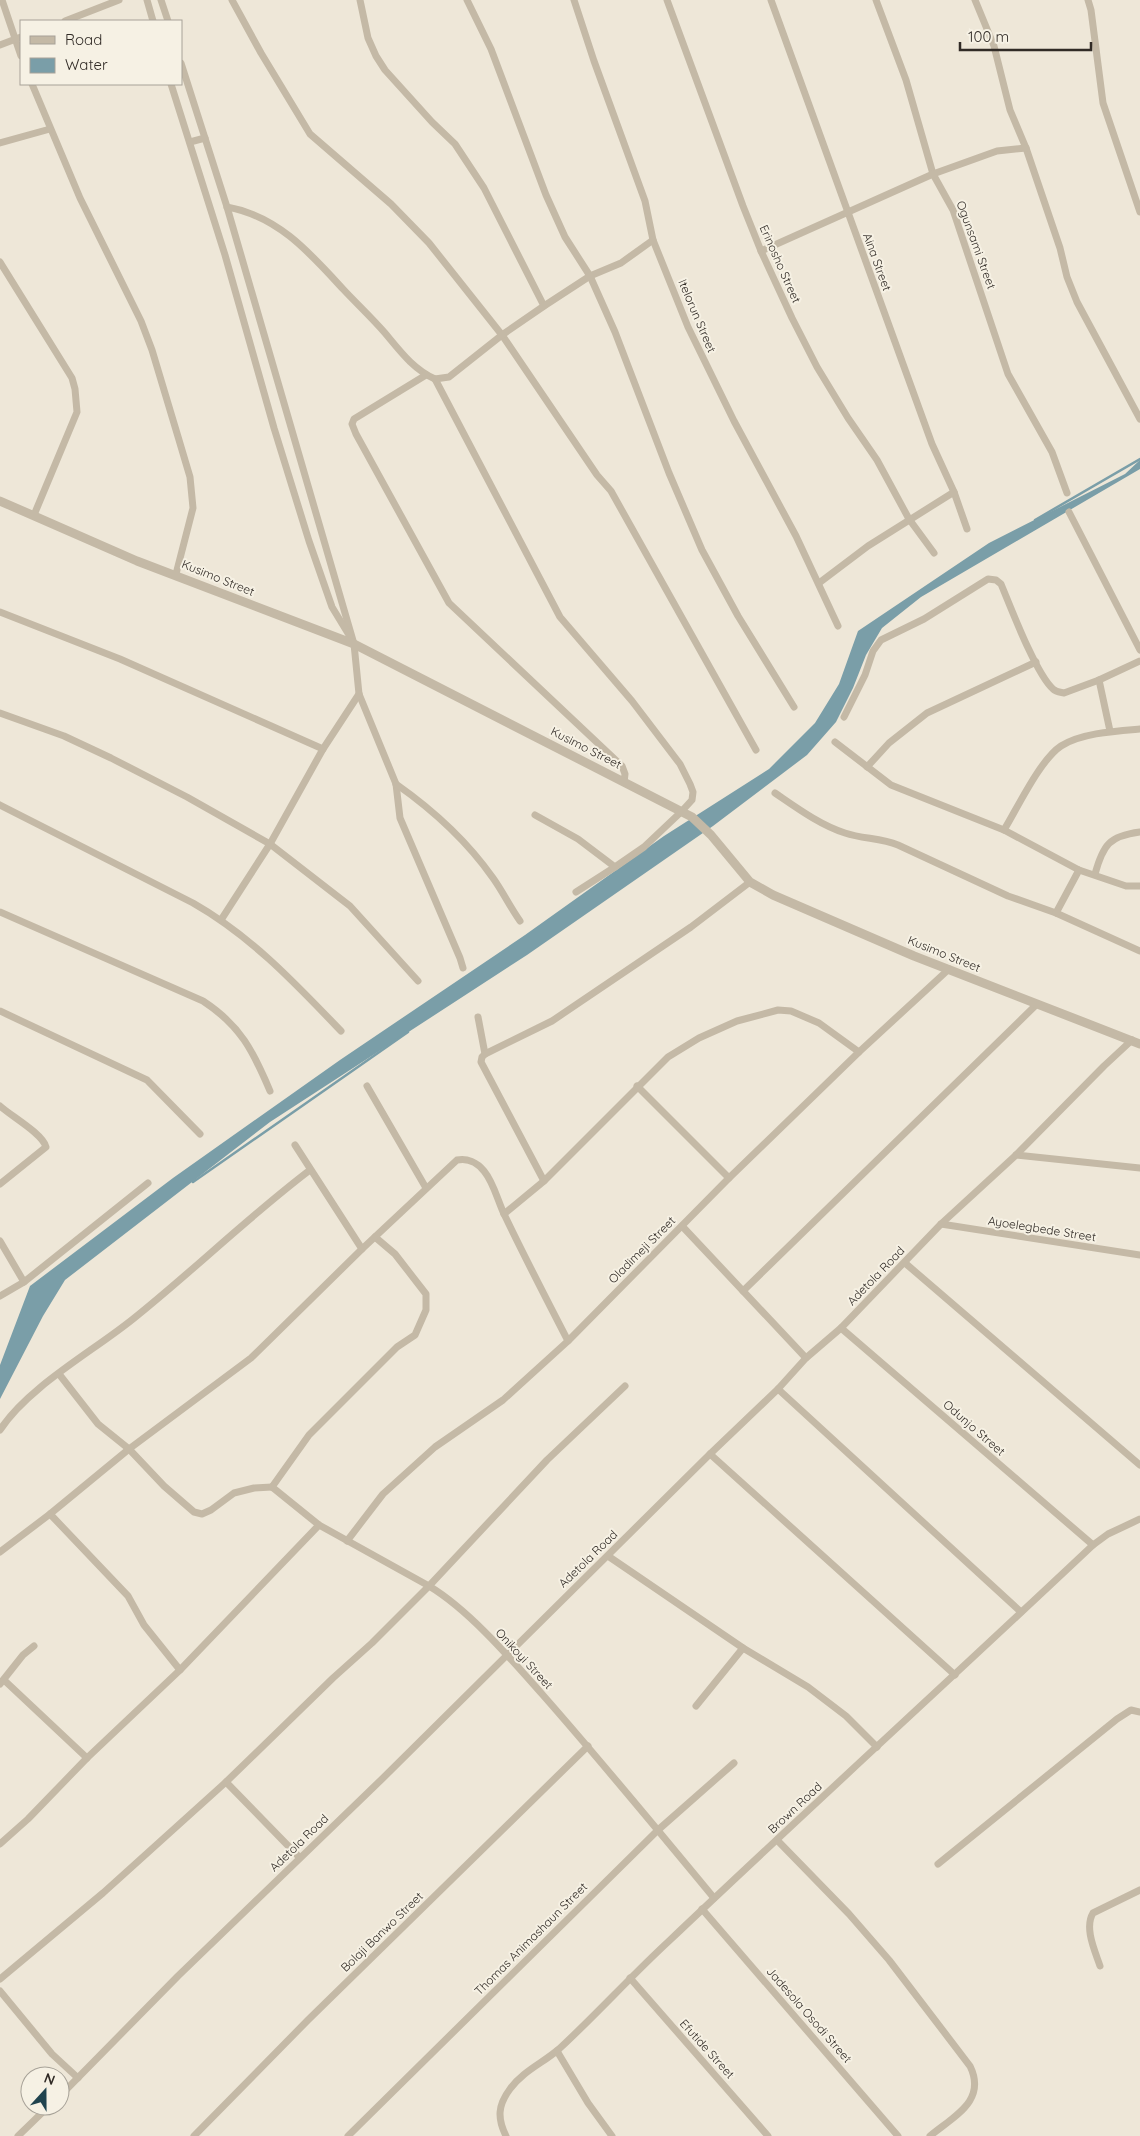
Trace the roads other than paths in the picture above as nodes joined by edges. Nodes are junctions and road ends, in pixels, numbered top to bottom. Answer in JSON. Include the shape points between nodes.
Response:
{"nodes":[{"id":1,"x":2,"y":0,"type":"edge"},
{"id":2,"x":119,"y":0,"type":"edge"},
{"id":3,"x":147,"y":0,"type":"edge"},
{"id":4,"x":161,"y":0,"type":"edge"},
{"id":5,"x":232,"y":0,"type":"edge"},
{"id":6,"x":360,"y":0,"type":"edge"},
{"id":7,"x":467,"y":0,"type":"edge"},
{"id":8,"x":574,"y":0,"type":"edge"},
{"id":9,"x":667,"y":0,"type":"edge"},
{"id":10,"x":771,"y":0,"type":"edge"},
{"id":11,"x":876,"y":0,"type":"edge"},
{"id":12,"x":976,"y":0,"type":"edge"},
{"id":13,"x":1088,"y":0,"type":"edge"},
{"id":14,"x":68,"y":20,"type":"edge"},
{"id":15,"x":153,"y":20,"type":"edge"},
{"id":16,"x":168,"y":20,"type":"edge"},
{"id":17,"x":18,"y":39,"type":"edge"},
{"id":18,"x":0,"y":45,"type":"edge"},
{"id":19,"x":182,"y":66,"type":"edge"},
{"id":20,"x":32,"y":85,"type":"edge"},
{"id":21,"x":171,"y":85,"type":"edge"},
{"id":22,"x":50,"y":129,"type":"junction"},
{"id":23,"x":205,"y":138,"type":"junction"},
{"id":24,"x":190,"y":142,"type":"junction"},
{"id":25,"x":0,"y":143,"type":"edge"},
{"id":26,"x":1026,"y":148,"type":"junction"},
{"id":27,"x":933,"y":174,"type":"junction"},
{"id":28,"x":227,"y":207,"type":"junction"},
{"id":29,"x":847,"y":212,"type":"junction"},
{"id":30,"x":1140,"y":212,"type":"edge"},
{"id":31,"x":653,"y":240,"type":"junction"},
{"id":32,"x":761,"y":251,"type":"junction"},
{"id":33,"x":0,"y":262,"type":"edge"},
{"id":34,"x":590,"y":276,"type":"junction"},
{"id":35,"x":544,"y":306,"type":"junction"},
{"id":36,"x":502,"y":335,"type":"junction"},
{"id":37,"x":426,"y":375,"type":"junction"},
{"id":38,"x":435,"y":379,"type":"junction"},
{"id":39,"x":1140,"y":419,"type":"edge"},
{"id":40,"x":954,"y":492,"type":"junction"},
{"id":41,"x":1067,"y":493,"type":"dead end"},
{"id":42,"x":0,"y":501,"type":"edge"},
{"id":43,"x":1069,"y":512,"type":"dead end"},
{"id":44,"x":34,"y":515,"type":"junction"},
{"id":45,"x":909,"y":519,"type":"junction"},
{"id":46,"x":967,"y":530,"type":"dead end"},
{"id":47,"x":934,"y":553,"type":"dead end"},
{"id":48,"x":176,"y":574,"type":"junction"},
{"id":49,"x":819,"y":584,"type":"junction"},
{"id":50,"x":0,"y":612,"type":"edge"},
{"id":51,"x":838,"y":626,"type":"dead end"},
{"id":52,"x":354,"y":644,"type":"junction"},
{"id":53,"x":1140,"y":650,"type":"edge"},
{"id":54,"x":1140,"y":661,"type":"edge"},
{"id":55,"x":1036,"y":662,"type":"junction"},
{"id":56,"x":1098,"y":680,"type":"junction"},
{"id":57,"x":359,"y":694,"type":"junction"},
{"id":58,"x":794,"y":707,"type":"dead end"},
{"id":59,"x":0,"y":713,"type":"edge"},
{"id":60,"x":844,"y":717,"type":"dead end"},
{"id":61,"x":1140,"y":728,"type":"edge"},
{"id":62,"x":1110,"y":731,"type":"junction"},
{"id":63,"x":835,"y":742,"type":"dead end"},
{"id":64,"x":322,"y":749,"type":"junction"},
{"id":65,"x":756,"y":750,"type":"dead end"},
{"id":66,"x":867,"y":767,"type":"junction"},
{"id":67,"x":624,"y":782,"type":"junction"},
{"id":68,"x":396,"y":784,"type":"junction"},
{"id":69,"x":775,"y":792,"type":"dead end"},
{"id":70,"x":0,"y":805,"type":"edge"},
{"id":71,"x":681,"y":812,"type":"junction"},
{"id":72,"x":535,"y":815,"type":"dead end"},
{"id":73,"x":1004,"y":830,"type":"junction"},
{"id":74,"x":1140,"y":832,"type":"edge"},
{"id":75,"x":270,"y":844,"type":"junction"},
{"id":76,"x":615,"y":867,"type":"junction"},
{"id":77,"x":1079,"y":870,"type":"junction"},
{"id":78,"x":1095,"y":874,"type":"junction"},
{"id":79,"x":750,"y":882,"type":"junction"},
{"id":80,"x":1140,"y":886,"type":"edge"},
{"id":81,"x":576,"y":892,"type":"dead end"},
{"id":82,"x":0,"y":912,"type":"edge"},
{"id":83,"x":1056,"y":913,"type":"junction"},
{"id":84,"x":221,"y":920,"type":"junction"},
{"id":85,"x":520,"y":920,"type":"dead end"},
{"id":86,"x":1140,"y":951,"type":"edge"},
{"id":87,"x":463,"y":968,"type":"dead end"},
{"id":88,"x":949,"y":969,"type":"junction"},
{"id":89,"x":418,"y":981,"type":"dead end"},
{"id":90,"x":1036,"y":1004,"type":"junction"},
{"id":91,"x":0,"y":1011,"type":"edge"},
{"id":92,"x":478,"y":1017,"type":"dead end"},
{"id":93,"x":341,"y":1031,"type":"dead end"},
{"id":94,"x":1136,"y":1042,"type":"edge"},
{"id":95,"x":859,"y":1052,"type":"junction"},
{"id":96,"x":485,"y":1054,"type":"junction"},
{"id":97,"x":367,"y":1086,"type":"dead end"},
{"id":98,"x":637,"y":1086,"type":"junction"},
{"id":99,"x":270,"y":1092,"type":"dead end"},
{"id":100,"x":0,"y":1106,"type":"edge"},
{"id":101,"x":200,"y":1134,"type":"dead end"},
{"id":102,"x":295,"y":1145,"type":"dead end"},
{"id":103,"x":1016,"y":1155,"type":"junction"},
{"id":104,"x":1140,"y":1168,"type":"edge"},
{"id":105,"x":310,"y":1170,"type":"junction"},
{"id":106,"x":729,"y":1178,"type":"junction"},
{"id":107,"x":544,"y":1181,"type":"junction"},
{"id":108,"x":0,"y":1184,"type":"edge"},
{"id":109,"x":148,"y":1184,"type":"dead end"},
{"id":110,"x":426,"y":1188,"type":"junction"},
{"id":111,"x":504,"y":1214,"type":"junction"},
{"id":112,"x":941,"y":1224,"type":"junction"},
{"id":113,"x":682,"y":1226,"type":"junction"},
{"id":114,"x":375,"y":1237,"type":"junction"},
{"id":115,"x":0,"y":1241,"type":"edge"},
{"id":116,"x":362,"y":1249,"type":"junction"},
{"id":117,"x":1140,"y":1255,"type":"edge"},
{"id":118,"x":905,"y":1263,"type":"junction"},
{"id":119,"x":24,"y":1282,"type":"junction"},
{"id":120,"x":743,"y":1292,"type":"junction"},
{"id":121,"x":0,"y":1296,"type":"edge"},
{"id":122,"x":841,"y":1328,"type":"junction"},
{"id":123,"x":568,"y":1341,"type":"junction"},
{"id":124,"x":806,"y":1358,"type":"junction"},
{"id":125,"x":59,"y":1374,"type":"junction"},
{"id":126,"x":626,"y":1386,"type":"dead end"},
{"id":127,"x":778,"y":1389,"type":"junction"},
{"id":128,"x":0,"y":1430,"type":"edge"},
{"id":129,"x":129,"y":1449,"type":"junction"},
{"id":130,"x":710,"y":1454,"type":"junction"},
{"id":131,"x":1140,"y":1465,"type":"edge"},
{"id":132,"x":272,"y":1487,"type":"junction"},
{"id":133,"x":50,"y":1514,"type":"junction"},
{"id":134,"x":1140,"y":1518,"type":"edge"},
{"id":135,"x":319,"y":1524,"type":"junction"},
{"id":136,"x":347,"y":1541,"type":"junction"},
{"id":137,"x":1092,"y":1545,"type":"junction"},
{"id":138,"x":0,"y":1552,"type":"edge"},
{"id":139,"x":608,"y":1556,"type":"junction"},
{"id":140,"x":430,"y":1586,"type":"junction"},
{"id":141,"x":1021,"y":1612,"type":"junction"},
{"id":142,"x":34,"y":1646,"type":"dead end"},
{"id":143,"x":743,"y":1648,"type":"junction"},
{"id":144,"x":506,"y":1654,"type":"junction"},
{"id":145,"x":180,"y":1670,"type":"junction"},
{"id":146,"x":955,"y":1675,"type":"junction"},
{"id":147,"x":2,"y":1682,"type":"edge"},
{"id":148,"x":696,"y":1706,"type":"dead end"},
{"id":149,"x":1140,"y":1712,"type":"edge"},
{"id":150,"x":588,"y":1746,"type":"junction"},
{"id":151,"x":877,"y":1747,"type":"junction"},
{"id":152,"x":87,"y":1758,"type":"junction"},
{"id":153,"x":734,"y":1764,"type":"dead end"},
{"id":154,"x":226,"y":1782,"type":"junction"},
{"id":155,"x":658,"y":1830,"type":"junction"},
{"id":156,"x":777,"y":1840,"type":"junction"},
{"id":157,"x":0,"y":1844,"type":"edge"},
{"id":158,"x":299,"y":1857,"type":"junction"},
{"id":159,"x":938,"y":1864,"type":"dead end"},
{"id":160,"x":1140,"y":1890,"type":"edge"},
{"id":161,"x":714,"y":1898,"type":"junction"},
{"id":162,"x":702,"y":1909,"type":"junction"},
{"id":163,"x":1100,"y":1966,"type":"dead end"},
{"id":164,"x":630,"y":1978,"type":"junction"},
{"id":165,"x":0,"y":1979,"type":"edge"},
{"id":166,"x":2,"y":1996,"type":"edge"},
{"id":167,"x":557,"y":2051,"type":"junction"},
{"id":168,"x":78,"y":2078,"type":"junction"},
{"id":169,"x":70,"y":2086,"type":"edge"},
{"id":170,"x":39,"y":2116,"type":"edge"},
{"id":171,"x":507,"y":2135,"type":"edge"},
{"id":172,"x":18,"y":2136,"type":"edge"},
{"id":173,"x":194,"y":2136,"type":"edge"},
{"id":174,"x":348,"y":2136,"type":"edge"},
{"id":175,"x":612,"y":2136,"type":"edge"},
{"id":176,"x":768,"y":2136,"type":"edge"},
{"id":177,"x":898,"y":2136,"type":"edge"},
{"id":178,"x":930,"y":2136,"type":"edge"}],
"edges":[{"from":1,"to":17,"type":"street"},
{"from":2,"to":14,"type":"street"},
{"from":3,"to":15,"type":"street"},
{"from":4,"to":16,"type":"street"},
{"from":5,"to":36,"type":"street","via":[[310,134],[429,242]]},
{"from":6,"to":35,"type":"street","via":[[368,38],[376,56],[385,70],[455,144],[484,188]]},
{"from":7,"to":34,"type":"street","via":[[491,49],[546,195],[565,237]]},
{"from":8,"to":31,"type":"street","name":"Itelorun Street","via":[[645,201]]},
{"from":9,"to":32,"type":"street","name":"Erinosho Street"},
{"from":10,"to":29,"type":"street","name":"Aina Street"},
{"from":11,"to":27,"type":"street","name":"Ogunsami Street","via":[[906,80]]},
{"from":12,"to":26,"type":"street","via":[[994,46],[1010,110]]},
{"from":13,"to":30,"type":"street","via":[[1103,103]]},
{"from":17,"to":18,"type":"street"},
{"from":19,"to":23,"type":"street"},
{"from":20,"to":22,"type":"street"},
{"from":21,"to":24,"type":"street"},
{"from":22,"to":25,"type":"street"},
{"from":22,"to":48,"type":"street","via":[[141,321],[190,477],[194,508]]},
{"from":23,"to":24,"type":"street"},
{"from":23,"to":28,"type":"street"},
{"from":24,"to":52,"type":"street","via":[[309,541],[332,607]]},
{"from":26,"to":27,"type":"street","via":[[996,151]]},
{"from":26,"to":39,"type":"street","via":[[1076,302]]},
{"from":27,"to":29,"type":"street"},
{"from":27,"to":41,"type":"street","name":"Ogunsami Street","via":[[953,210],[1008,374],[1052,452]]},
{"from":28,"to":37,"type":"street","via":[[247,210],[262,217],[302,246],[404,356]]},
{"from":28,"to":52,"type":"street"},
{"from":29,"to":32,"type":"street"},
{"from":29,"to":40,"type":"street","name":"Aina Street","via":[[932,444]]},
{"from":31,"to":34,"type":"street","via":[[620,263]]},
{"from":31,"to":49,"type":"street","name":"Itelorun Street","via":[[709,373]]},
{"from":32,"to":45,"type":"street","name":"Erinosho Street","via":[[817,367],[877,460]]},
{"from":33,"to":44,"type":"street","via":[[72,378],[75,389],[77,412]]},
{"from":34,"to":35,"type":"street"},
{"from":34,"to":58,"type":"street","via":[[702,550]]},
{"from":35,"to":36,"type":"street"},
{"from":36,"to":38,"type":"street","via":[[448,377]]},
{"from":36,"to":65,"type":"street","via":[[610,491]]},
{"from":37,"to":38,"type":"street"},
{"from":37,"to":67,"type":"street","via":[[354,419],[352,424],[356,434],[449,603],[622,766]]},
{"from":38,"to":71,"type":"street","via":[[560,617],[632,701],[680,764],[693,792],[692,800]]},
{"from":40,"to":45,"type":"street"},
{"from":40,"to":46,"type":"street","name":"Aina Street"},
{"from":42,"to":44,"type":"street","name":"Kusimo Street"},
{"from":43,"to":53,"type":"street"},
{"from":44,"to":48,"type":"street","name":"Kusimo Street","via":[[137,561]]},
{"from":45,"to":47,"type":"street","name":"Erinosho Street"},
{"from":45,"to":49,"type":"street"},
{"from":48,"to":52,"type":"street","name":"Kusimo Street"},
{"from":49,"to":51,"type":"street","name":"Itelorun Street"},
{"from":50,"to":64,"type":"street","via":[[120,659]]},
{"from":52,"to":57,"type":"street"},
{"from":52,"to":67,"type":"street","name":"Kusimo Street"},
{"from":54,"to":56,"type":"street"},
{"from":55,"to":56,"type":"street","via":[[1051,688],[1058,692],[1064,693]]},
{"from":55,"to":60,"type":"street","via":[[1001,584],[988,579],[924,619],[881,640]]},
{"from":55,"to":66,"type":"street","via":[[927,714],[889,743]]},
{"from":56,"to":62,"type":"street"},
{"from":57,"to":64,"type":"street"},
{"from":57,"to":68,"type":"street"},
{"from":59,"to":75,"type":"street","via":[[64,736],[111,758]]},
{"from":61,"to":62,"type":"street"},
{"from":62,"to":73,"type":"street","via":[[1070,742],[1048,758]]},
{"from":63,"to":66,"type":"street"},
{"from":64,"to":75,"type":"street"},
{"from":66,"to":73,"type":"street","via":[[891,785]]},
{"from":67,"to":71,"type":"street","name":"Kusimo Street"},
{"from":68,"to":85,"type":"street","via":[[427,806],[467,846],[494,878]]},
{"from":68,"to":87,"type":"street","via":[[400,818]]},
{"from":69,"to":83,"type":"street","via":[[830,827],[898,844],[1008,896]]},
{"from":70,"to":84,"type":"street"},
{"from":71,"to":76,"type":"street","via":[[644,847]]},
{"from":71,"to":79,"type":"street","name":"Kusimo Street","via":[[692,817],[709,833]]},
{"from":72,"to":76,"type":"street","via":[[578,838]]},
{"from":73,"to":77,"type":"street"},
{"from":74,"to":78,"type":"street","via":[[1115,838],[1106,844]]},
{"from":75,"to":84,"type":"street"},
{"from":75,"to":89,"type":"street","via":[[350,906]]},
{"from":76,"to":81,"type":"street"},
{"from":77,"to":78,"type":"street"},
{"from":77,"to":83,"type":"street"},
{"from":78,"to":80,"type":"street","via":[[1126,886]]},
{"from":79,"to":88,"type":"street","name":"Kusimo Street","via":[[801,908]]},
{"from":79,"to":96,"type":"street","via":[[691,927],[552,1020]]},
{"from":82,"to":99,"type":"street","via":[[203,1001],[218,1011],[243,1036]]},
{"from":83,"to":86,"type":"street"},
{"from":84,"to":93,"type":"street","via":[[285,972]]},
{"from":88,"to":90,"type":"street","name":"Kusimo Street"},
{"from":88,"to":95,"type":"street","name":"Oladimeji Street"},
{"from":90,"to":94,"type":"street","name":"Kusimo Street"},
{"from":90,"to":120,"type":"street"},
{"from":91,"to":101,"type":"street","via":[[147,1080]]},
{"from":92,"to":96,"type":"street"},
{"from":94,"to":103,"type":"street","name":"Adetola Road","via":[[1104,1066]]},
{"from":95,"to":98,"type":"street","via":[[812,1019],[778,1010],[737,1021],[699,1038],[668,1057]]},
{"from":95,"to":106,"type":"street","name":"Oladimeji Street"},
{"from":96,"to":107,"type":"street","via":[[481,1062]]},
{"from":97,"to":110,"type":"street"},
{"from":98,"to":106,"type":"street"},
{"from":98,"to":107,"type":"street"},
{"from":100,"to":108,"type":"street","via":[[46,1144]]},
{"from":102,"to":105,"type":"street"},
{"from":103,"to":104,"type":"street"},
{"from":103,"to":112,"type":"street","name":"Adetola Road"},
{"from":105,"to":116,"type":"street"},
{"from":105,"to":125,"type":"street","via":[[154,1302]]},
{"from":106,"to":113,"type":"street","name":"Oladimeji Street"},
{"from":107,"to":111,"type":"street"},
{"from":109,"to":119,"type":"street"},
{"from":110,"to":111,"type":"street","via":[[457,1160],[464,1159],[485,1173]]},
{"from":110,"to":114,"type":"street"},
{"from":111,"to":123,"type":"street"},
{"from":112,"to":117,"type":"street","name":"Ayoelegbede Street"},
{"from":112,"to":118,"type":"street","name":"Adetola Road"},
{"from":113,"to":120,"type":"street"},
{"from":113,"to":123,"type":"street","name":"Oladimeji Street"},
{"from":114,"to":116,"type":"street"},
{"from":114,"to":132,"type":"street","via":[[395,1254],[426,1294],[426,1310],[415,1335],[397,1347],[309,1435]]},
{"from":115,"to":119,"type":"street"},
{"from":116,"to":129,"type":"street","via":[[251,1358]]},
{"from":118,"to":122,"type":"street","name":"Adetola Road"},
{"from":118,"to":131,"type":"street"},
{"from":119,"to":121,"type":"street"},
{"from":120,"to":124,"type":"street"},
{"from":122,"to":124,"type":"street","name":"Adetola Road"},
{"from":122,"to":137,"type":"street","name":"Odunjo Street"},
{"from":123,"to":136,"type":"street","name":"Oladimeji Street","via":[[503,1400],[435,1447],[383,1494]]},
{"from":124,"to":127,"type":"street","name":"Adetola Road"},
{"from":125,"to":128,"type":"street","via":[[30,1396]]},
{"from":125,"to":129,"type":"street","via":[[98,1424]]},
{"from":126,"to":140,"type":"street","via":[[547,1460]]},
{"from":127,"to":130,"type":"street","name":"Adetola Road"},
{"from":127,"to":141,"type":"street"},
{"from":129,"to":132,"type":"street","via":[[194,1512],[202,1514],[211,1510],[234,1493]]},
{"from":129,"to":133,"type":"street"},
{"from":130,"to":139,"type":"street","name":"Adetola Road"},
{"from":130,"to":146,"type":"street"},
{"from":132,"to":135,"type":"street","name":"Onikoyi Street"},
{"from":133,"to":138,"type":"street"},
{"from":133,"to":145,"type":"street","via":[[128,1596],[144,1625]]},
{"from":134,"to":137,"type":"street","name":"Brown Road"},
{"from":135,"to":136,"type":"street","name":"Onikoyi Street"},
{"from":135,"to":145,"type":"street"},
{"from":136,"to":140,"type":"street","name":"Onikoyi Street"},
{"from":137,"to":141,"type":"street","name":"Brown Road"},
{"from":139,"to":143,"type":"street"},
{"from":139,"to":144,"type":"street","name":"Adetola Road"},
{"from":140,"to":144,"type":"street","name":"Onikoyi Street","via":[[454,1604]]},
{"from":140,"to":154,"type":"street"},
{"from":141,"to":146,"type":"street","name":"Brown Road"},
{"from":142,"to":147,"type":"street"},
{"from":143,"to":148,"type":"street"},
{"from":143,"to":151,"type":"street","via":[[808,1687],[846,1716]]},
{"from":144,"to":150,"type":"street","name":"Onikoyi Street"},
{"from":144,"to":158,"type":"street","name":"Adetola Road"},
{"from":145,"to":152,"type":"street"},
{"from":146,"to":151,"type":"street","name":"Brown Road"},
{"from":147,"to":152,"type":"street"},
{"from":149,"to":159,"type":"street","via":[[1131,1710],[1117,1719]]},
{"from":150,"to":155,"type":"street","name":"Onikoyi Street"},
{"from":150,"to":173,"type":"street","name":"Bolaji Banwo Street"},
{"from":151,"to":156,"type":"street","name":"Brown Road"},
{"from":152,"to":157,"type":"street"},
{"from":153,"to":155,"type":"street","name":"Thomas Animashaun Street"},
{"from":154,"to":158,"type":"street"},
{"from":154,"to":165,"type":"street","via":[[103,1893]]},
{"from":155,"to":161,"type":"street","name":"Onikoyi Street"},
{"from":155,"to":174,"type":"street","name":"Thomas Animashaun Street"},
{"from":156,"to":161,"type":"street","name":"Brown Road"},
{"from":156,"to":178,"type":"street","via":[[889,1960],[970,2066],[976,2078],[972,2100]]},
{"from":158,"to":168,"type":"street","name":"Adetola Road"},
{"from":160,"to":163,"type":"street","via":[[1090,1917],[1091,1940]]},
{"from":161,"to":162,"type":"street","name":"Brown Road"},
{"from":162,"to":164,"type":"street","name":"Brown Road"},
{"from":162,"to":177,"type":"street","name":"Jadesola Osodi Street"},
{"from":164,"to":167,"type":"street","name":"Brown Road"},
{"from":164,"to":176,"type":"street","name":"Efutide Street"},
{"from":166,"to":168,"type":"street","via":[[52,2054]]},
{"from":167,"to":171,"type":"street","name":"Brown Road","via":[[531,2068],[506,2095],[499,2115]]},
{"from":167,"to":175,"type":"street"},
{"from":168,"to":169,"type":"street","name":"Adetola Road"},
{"from":170,"to":172,"type":"street"}]}
